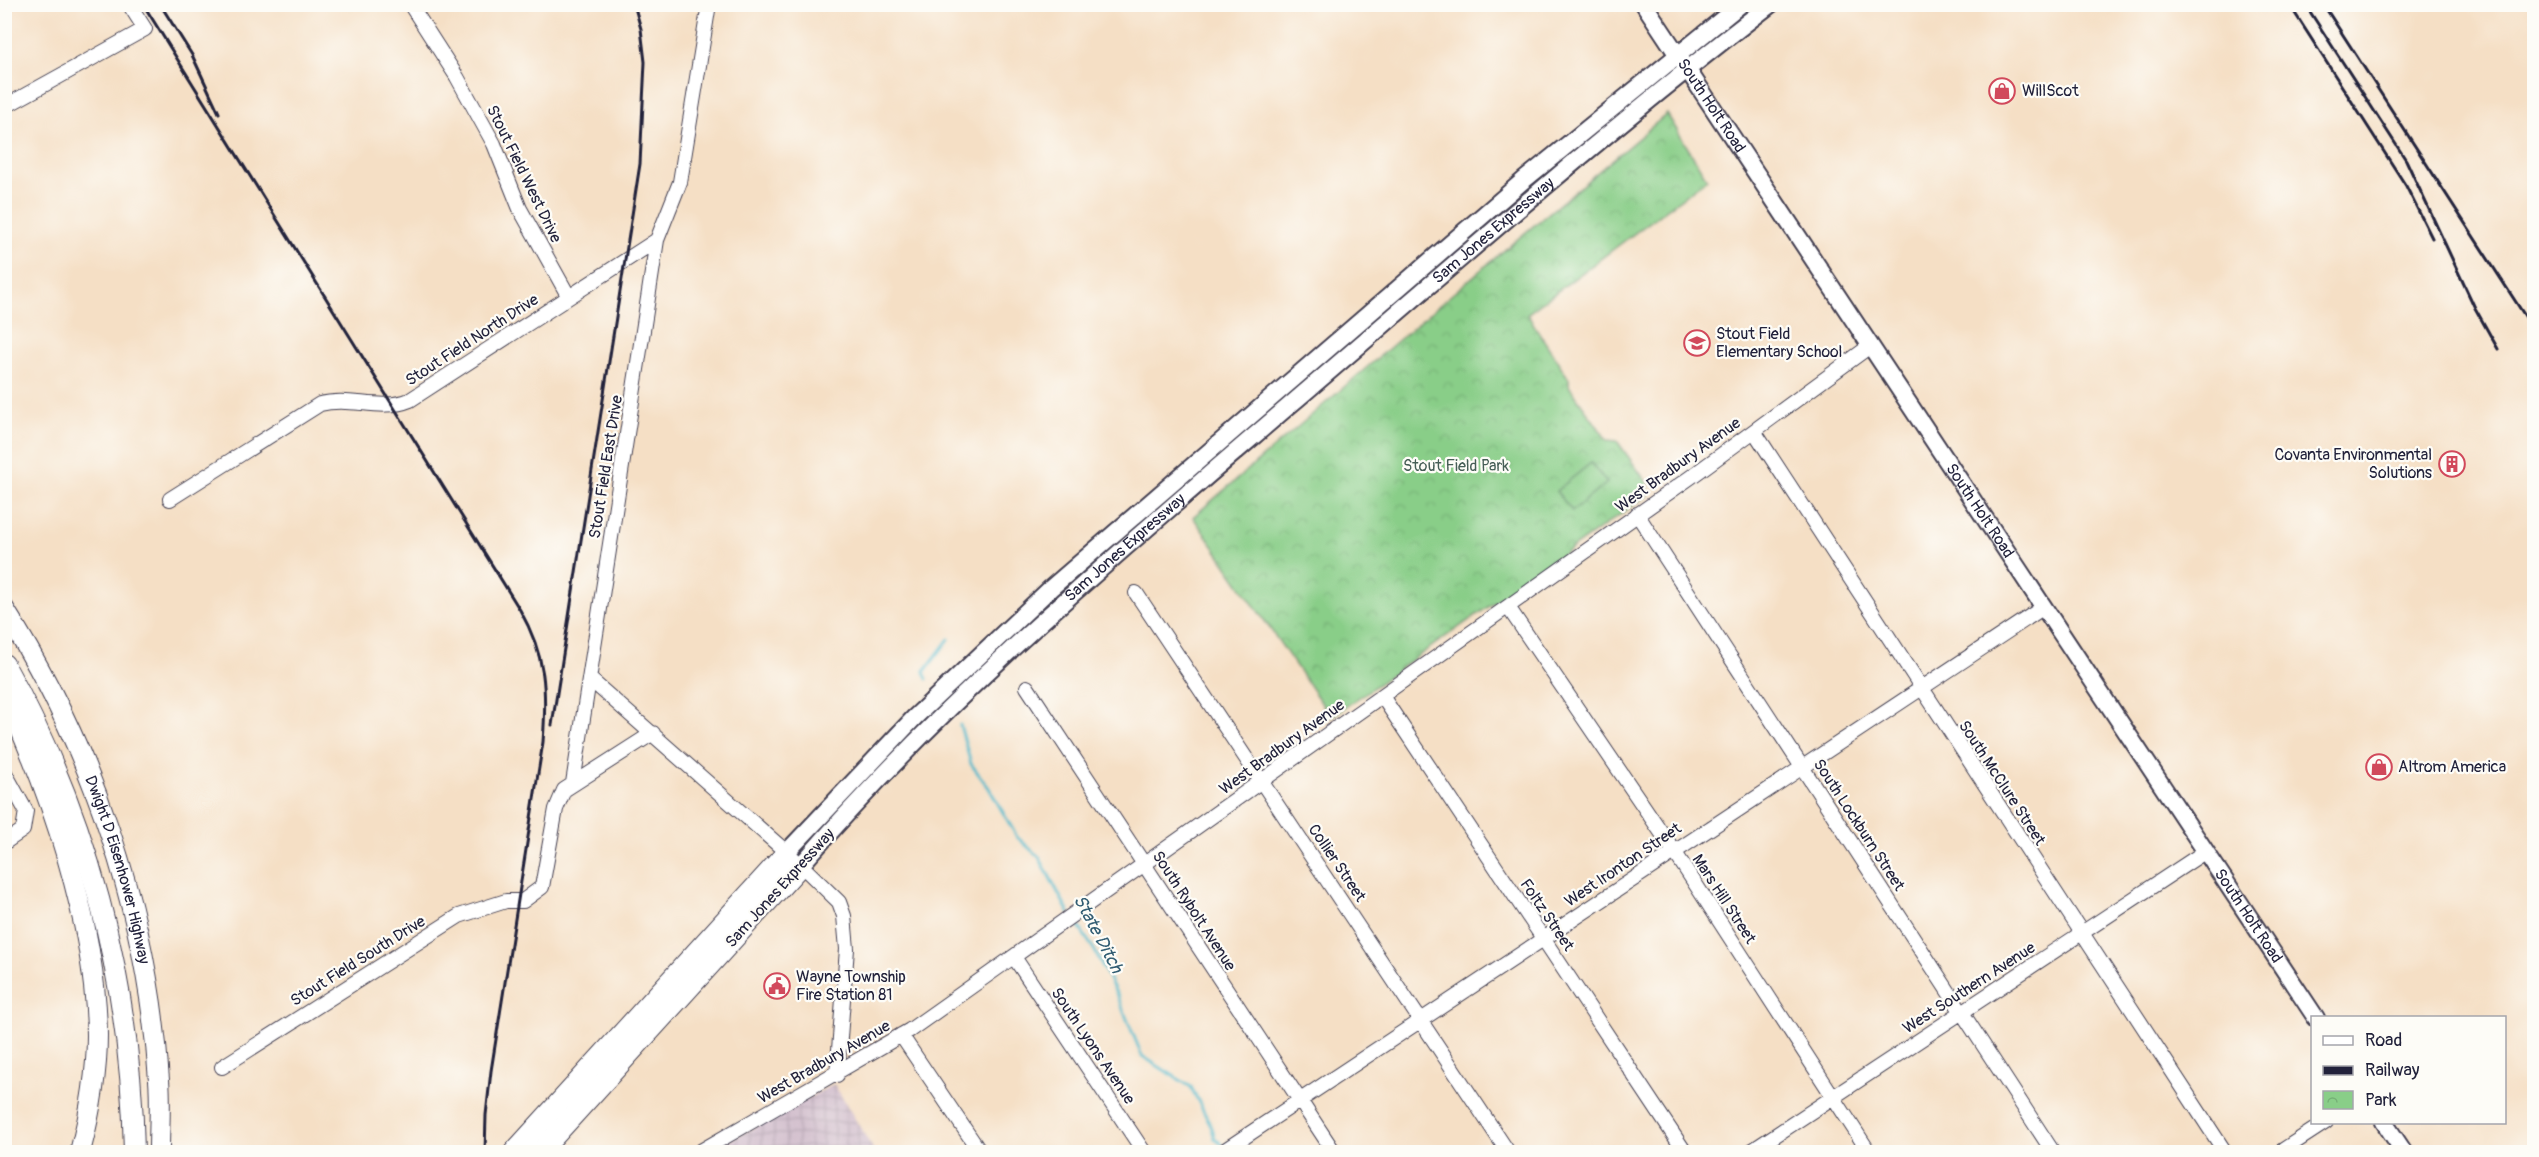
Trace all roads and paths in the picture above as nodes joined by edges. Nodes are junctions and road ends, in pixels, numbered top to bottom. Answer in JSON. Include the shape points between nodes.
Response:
{"nodes":[{"id":1,"x":129,"y":4,"type":"edge"},
{"id":2,"x":410,"y":4,"type":"edge"},
{"id":3,"x":709,"y":4,"type":"edge"},
{"id":4,"x":1644,"y":4,"type":"edge"},
{"id":5,"x":1741,"y":4,"type":"edge"},
{"id":6,"x":1771,"y":4,"type":"edge"},
{"id":7,"x":1677,"y":54,"type":"junction"},
{"id":8,"x":1687,"y":70,"type":"junction"},
{"id":9,"x":4,"y":107,"type":"edge"},
{"id":10,"x":657,"y":240,"type":"junction"},
{"id":11,"x":569,"y":297,"type":"junction"},
{"id":12,"x":1870,"y":345,"type":"junction"},
{"id":13,"x":1754,"y":431,"type":"junction"},
{"id":14,"x":170,"y":499,"type":"dead end"},
{"id":15,"x":1637,"y":514,"type":"junction"},
{"id":16,"x":1136,"y":593,"type":"dead end"},
{"id":17,"x":1508,"y":607,"type":"junction"},
{"id":18,"x":2044,"y":607,"type":"junction"},
{"id":19,"x":4,"y":609,"type":"edge"},
{"id":20,"x":4,"y":664,"type":"edge"},
{"id":21,"x":591,"y":680,"type":"junction"},
{"id":22,"x":1027,"y":687,"type":"dead end"},
{"id":23,"x":1921,"y":688,"type":"junction"},
{"id":24,"x":4,"y":692,"type":"edge"},
{"id":25,"x":1382,"y":696,"type":"junction"},
{"id":26,"x":653,"y":733,"type":"junction"},
{"id":27,"x":1802,"y":767,"type":"junction"},
{"id":28,"x":4,"y":771,"type":"edge"},
{"id":29,"x":1263,"y":781,"type":"junction"},
{"id":30,"x":573,"y":783,"type":"junction"},
{"id":31,"x":4,"y":843,"type":"edge"},
{"id":32,"x":1674,"y":851,"type":"junction"},
{"id":33,"x":2206,"y":851,"type":"junction"},
{"id":34,"x":794,"y":858,"type":"junction"},
{"id":35,"x":1144,"y":865,"type":"junction"},
{"id":36,"x":2081,"y":933,"type":"junction"},
{"id":37,"x":1542,"y":938,"type":"junction"},
{"id":38,"x":1014,"y":957,"type":"junction"},
{"id":39,"x":1961,"y":1012,"type":"junction"},
{"id":40,"x":2315,"y":1016,"type":"edge"},
{"id":41,"x":1422,"y":1020,"type":"junction"},
{"id":42,"x":901,"y":1035,"type":"junction"},
{"id":43,"x":222,"y":1067,"type":"dead end"},
{"id":44,"x":837,"y":1075,"type":"junction"},
{"id":45,"x":1833,"y":1098,"type":"junction"},
{"id":46,"x":1300,"y":1101,"type":"junction"},
{"id":47,"x":2323,"y":1124,"type":"edge"},
{"id":48,"x":2385,"y":1124,"type":"edge"},
{"id":49,"x":80,"y":1152,"type":"edge"},
{"id":50,"x":134,"y":1152,"type":"edge"},
{"id":51,"x":159,"y":1152,"type":"edge"},
{"id":52,"x":514,"y":1152,"type":"edge"},
{"id":53,"x":540,"y":1152,"type":"edge"},
{"id":54,"x":699,"y":1152,"type":"edge"},
{"id":55,"x":980,"y":1152,"type":"edge"},
{"id":56,"x":1144,"y":1152,"type":"edge"},
{"id":57,"x":1222,"y":1152,"type":"edge"},
{"id":58,"x":1334,"y":1152,"type":"edge"},
{"id":59,"x":1508,"y":1152,"type":"edge"},
{"id":60,"x":1684,"y":1152,"type":"edge"},
{"id":61,"x":1750,"y":1152,"type":"edge"},
{"id":62,"x":1869,"y":1152,"type":"edge"},
{"id":63,"x":2054,"y":1152,"type":"edge"},
{"id":64,"x":2225,"y":1152,"type":"edge"},
{"id":65,"x":2280,"y":1152,"type":"edge"},
{"id":66,"x":2404,"y":1152,"type":"edge"}],
"edges":[{"from":1,"to":9,"type":"street","via":[[144,29]]},
{"from":2,"to":11,"type":"street","name":"Stout Field West Drive","via":[[494,144],[520,209]]},
{"from":3,"to":10,"type":"street","name":"Stout Field East Drive","via":[[680,183]]},
{"from":4,"to":7,"type":"main road","name":"South Holt Road"},
{"from":5,"to":7,"type":"main road","name":"Sam Jones Expressway"},
{"from":6,"to":8,"type":"main road","name":"Sam Jones Expressway"},
{"from":7,"to":8,"type":"main road","name":"South Holt Road"},
{"from":7,"to":34,"type":"main road","name":"Sam Jones Expressway","via":[[1524,180],[1051,588],[915,717]]},
{"from":8,"to":12,"type":"main road","name":"South Holt Road"},
{"from":8,"to":34,"type":"main road","name":"Sam Jones Expressway","via":[[1566,169],[1058,606]]},
{"from":10,"to":11,"type":"street","name":"Stout Field North Drive"},
{"from":10,"to":21,"type":"street","name":"Stout Field East Drive"},
{"from":11,"to":14,"type":"street","name":"Stout Field North Drive","via":[[410,400],[392,405],[344,400],[320,404]]},
{"from":12,"to":13,"type":"street","name":"West Bradbury Avenue"},
{"from":12,"to":18,"type":"main road","name":"South Holt Road"},
{"from":13,"to":15,"type":"street","name":"West Bradbury Avenue"},
{"from":13,"to":23,"type":"street","name":"South McClure Street"},
{"from":15,"to":17,"type":"street","name":"West Bradbury Avenue"},
{"from":15,"to":27,"type":"street","name":"South Lockburn Street"},
{"from":16,"to":29,"type":"street","name":"Collier Street"},
{"from":17,"to":25,"type":"street","name":"West Bradbury Avenue"},
{"from":17,"to":32,"type":"street","name":"Mars Hill Street"},
{"from":18,"to":23,"type":"street","name":"West Ironton Street"},
{"from":18,"to":33,"type":"main road","name":"South Holt Road"},
{"from":19,"to":51,"type":"highway","name":"Dwight D Eisenhower Highway","via":[[40,668],[70,730],[124,882],[144,964],[153,1023],[159,1083]]},
{"from":20,"to":50,"type":"highway","name":"Dwight D Eisenhower Highway","via":[[62,785],[99,898],[123,1012]]},
{"from":21,"to":26,"type":"street"},
{"from":21,"to":30,"type":"street","name":"Stout Field East Drive"},
{"from":22,"to":35,"type":"street","name":"South Rybolt Avenue"},
{"from":23,"to":27,"type":"street","name":"West Ironton Street"},
{"from":23,"to":36,"type":"street","name":"South McClure Street"},
{"from":24,"to":49,"type":"highway","via":[[32,754],[58,832],[92,967],[96,1062]]},
{"from":25,"to":29,"type":"street","name":"West Bradbury Avenue"},
{"from":25,"to":37,"type":"street","name":"Foltz Street"},
{"from":26,"to":30,"type":"street"},
{"from":26,"to":34,"type":"street"},
{"from":27,"to":32,"type":"street","name":"West Ironton Street"},
{"from":27,"to":39,"type":"street","name":"South Lockburn Street"},
{"from":28,"to":31,"type":"street","via":[[27,819],[23,830]]},
{"from":29,"to":35,"type":"street","name":"West Bradbury Avenue"},
{"from":29,"to":41,"type":"street","name":"Collier Street"},
{"from":30,"to":43,"type":"street","name":"Stout Field South Drive","via":[[564,790],[558,804],[542,887],[530,898],[483,906],[459,916]]},
{"from":32,"to":37,"type":"street","name":"West Ironton Street"},
{"from":32,"to":45,"type":"street","name":"Mars Hill Street"},
{"from":33,"to":36,"type":"street","name":"West Southern Avenue"},
{"from":33,"to":40,"type":"main road","name":"South Holt Road"},
{"from":34,"to":44,"type":"street","via":[[834,896],[844,916],[847,967]]},
{"from":34,"to":52,"type":"highway","name":"Sam Jones Expressway"},
{"from":34,"to":53,"type":"highway","name":"Sam Jones Expressway"},
{"from":35,"to":38,"type":"street","name":"West Bradbury Avenue"},
{"from":35,"to":46,"type":"street","name":"South Rybolt Avenue"},
{"from":36,"to":39,"type":"street","name":"West Southern Avenue"},
{"from":36,"to":64,"type":"street","name":"South McClure Street"},
{"from":37,"to":41,"type":"street","name":"West Ironton Street"},
{"from":37,"to":60,"type":"street","name":"Foltz Street"},
{"from":38,"to":42,"type":"street","name":"West Bradbury Avenue"},
{"from":38,"to":56,"type":"street","name":"South Lyons Avenue"},
{"from":39,"to":45,"type":"street","name":"West Southern Avenue"},
{"from":39,"to":63,"type":"street","name":"South Lockburn Street"},
{"from":41,"to":46,"type":"street","name":"West Ironton Street"},
{"from":41,"to":59,"type":"street","name":"Collier Street"},
{"from":42,"to":44,"type":"street","name":"West Bradbury Avenue"},
{"from":42,"to":55,"type":"street"},
{"from":44,"to":54,"type":"street","name":"West Bradbury Avenue"},
{"from":45,"to":61,"type":"street","name":"West Southern Avenue"},
{"from":45,"to":62,"type":"street","name":"Mars Hill Street"},
{"from":46,"to":57,"type":"street","name":"West Ironton Street"},
{"from":46,"to":58,"type":"street","name":"South Rybolt Avenue"},
{"from":47,"to":65,"type":"street"},
{"from":48,"to":66,"type":"main road"}]}
